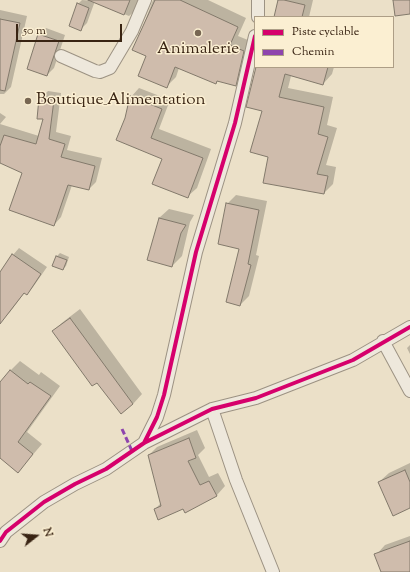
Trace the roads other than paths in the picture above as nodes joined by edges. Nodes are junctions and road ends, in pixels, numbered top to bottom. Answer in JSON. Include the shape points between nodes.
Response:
{"nodes":[{"id":1,"x":145,"y":0,"type":"edge"},
{"id":2,"x":258,"y":0,"type":"edge"},
{"id":3,"x":258,"y":16,"type":"edge"},
{"id":4,"x":254,"y":40,"type":"edge"},
{"id":5,"x":62,"y":56,"type":"dead end"},
{"id":6,"x":410,"y":327,"type":"edge"},
{"id":7,"x":384,"y":341,"type":"junction"},
{"id":8,"x":410,"y":391,"type":"edge"},
{"id":9,"x":212,"y":409,"type":"junction"},
{"id":10,"x":144,"y":444,"type":"junction"},
{"id":11,"x":0,"y":541,"type":"edge"},
{"id":12,"x":273,"y":572,"type":"edge"}],
"edges":[{"from":1,"to":5,"type":"street","via":[[132,31],[110,68],[95,71]]},
{"from":2,"to":3,"type":"street"},
{"from":4,"to":10,"type":"street","via":[[235,123],[196,252],[164,394],[157,417]]},
{"from":6,"to":7,"type":"street"},
{"from":7,"to":8,"type":"street"},
{"from":7,"to":9,"type":"street","via":[[353,360],[256,398]]},
{"from":9,"to":10,"type":"street"},
{"from":9,"to":12,"type":"street","via":[[236,480]]},
{"from":10,"to":11,"type":"street","via":[[106,469],[44,502],[6,532]]}]}
